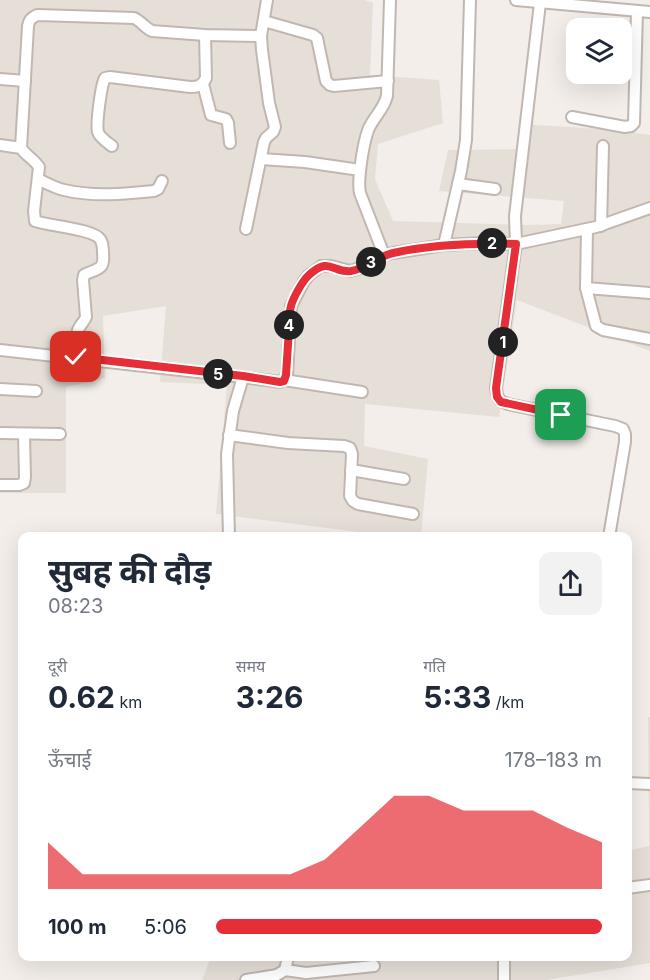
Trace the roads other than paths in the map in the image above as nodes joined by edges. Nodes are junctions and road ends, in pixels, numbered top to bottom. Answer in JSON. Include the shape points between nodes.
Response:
{"nodes":[{"id":1,"x":267,"y":0,"type":"edge"},
{"id":2,"x":390,"y":0,"type":"edge"},
{"id":3,"x":470,"y":0,"type":"edge"},
{"id":4,"x":516,"y":0,"type":"edge"},
{"id":5,"x":540,"y":3,"type":"junction"},
{"id":6,"x":637,"y":11,"type":"junction"},
{"id":7,"x":650,"y":12,"type":"edge"},
{"id":8,"x":264,"y":21,"type":"junction"},
{"id":9,"x":205,"y":35,"type":"junction"},
{"id":10,"x":261,"y":36,"type":"junction"},
{"id":11,"x":0,"y":78,"type":"edge"},
{"id":12,"x":25,"y":81,"type":"junction"},
{"id":13,"x":388,"y":81,"type":"junction"},
{"id":14,"x":203,"y":84,"type":"junction"},
{"id":15,"x":572,"y":117,"type":"dead end"},
{"id":16,"x":230,"y":143,"type":"dead end"},
{"id":17,"x":0,"y":145,"type":"edge"},
{"id":18,"x":112,"y":146,"type":"dead end"},
{"id":19,"x":603,"y":146,"type":"dead end"},
{"id":20,"x":21,"y":148,"type":"junction"},
{"id":21,"x":261,"y":159,"type":"junction"},
{"id":22,"x":360,"y":170,"type":"junction"},
{"id":23,"x":38,"y":179,"type":"junction"},
{"id":24,"x":162,"y":181,"type":"dead end"},
{"id":25,"x":458,"y":184,"type":"junction"},
{"id":26,"x":495,"y":189,"type":"dead end"},
{"id":27,"x":650,"y":208,"type":"edge"},
{"id":28,"x":602,"y":226,"type":"junction"},
{"id":29,"x":246,"y":229,"type":"dead end"},
{"id":30,"x":587,"y":229,"type":"junction"},
{"id":31,"x":516,"y":244,"type":"junction"},
{"id":32,"x":444,"y":245,"type":"junction"},
{"id":33,"x":384,"y":255,"type":"junction"},
{"id":34,"x":586,"y":288,"type":"junction"},
{"id":35,"x":650,"y":293,"type":"edge"},
{"id":36,"x":650,"y":339,"type":"edge"},
{"id":37,"x":0,"y":350,"type":"edge"},
{"id":38,"x":76,"y":357,"type":"junction"},
{"id":39,"x":243,"y":376,"type":"junction"},
{"id":40,"x":284,"y":381,"type":"junction"},
{"id":41,"x":0,"y":389,"type":"edge"},
{"id":42,"x":36,"y":391,"type":"dead end"},
{"id":43,"x":362,"y":392,"type":"dead end"},
{"id":44,"x":0,"y":433,"type":"edge"},
{"id":45,"x":24,"y":434,"type":"junction"},
{"id":46,"x":60,"y":434,"type":"dead end"},
{"id":47,"x":230,"y":435,"type":"junction"},
{"id":48,"x":351,"y":470,"type":"junction"},
{"id":49,"x":404,"y":478,"type":"dead end"},
{"id":50,"x":0,"y":485,"type":"edge"},
{"id":51,"x":413,"y":514,"type":"dead end"},
{"id":52,"x":229,"y":532,"type":"edge"},
{"id":53,"x":610,"y":532,"type":"edge"},
{"id":54,"x":632,"y":783,"type":"edge"},
{"id":55,"x":650,"y":784,"type":"edge"},
{"id":56,"x":650,"y":885,"type":"edge"},
{"id":57,"x":632,"y":887,"type":"edge"},
{"id":58,"x":288,"y":961,"type":"edge"},
{"id":59,"x":504,"y":961,"type":"edge"},
{"id":60,"x":374,"y":966,"type":"dead end"},
{"id":61,"x":285,"y":970,"type":"junction"},
{"id":62,"x":246,"y":980,"type":"edge"},
{"id":63,"x":504,"y":980,"type":"edge"}],
"edges":[{"from":1,"to":8,"type":"street"},
{"from":2,"to":13,"type":"street"},
{"from":3,"to":25,"type":"street","via":[[466,140]]},
{"from":4,"to":5,"type":"street"},
{"from":5,"to":6,"type":"street"},
{"from":5,"to":31,"type":"street","via":[[515,216]]},
{"from":6,"to":7,"type":"street"},
{"from":6,"to":15,"type":"street","via":[[634,123],[625,127]]},
{"from":8,"to":10,"type":"street"},
{"from":8,"to":13,"type":"street","via":[[314,35],[330,85]]},
{"from":9,"to":10,"type":"street"},
{"from":9,"to":12,"type":"street","via":[[152,31],[134,18],[37,15],[29,21]]},
{"from":9,"to":14,"type":"street"},
{"from":10,"to":21,"type":"street","via":[[275,127],[264,142]]},
{"from":11,"to":12,"type":"street"},
{"from":12,"to":20,"type":"street"},
{"from":13,"to":22,"type":"street","via":[[386,102],[369,129]]},
{"from":14,"to":16,"type":"street","via":[[211,115],[228,123]]},
{"from":14,"to":18,"type":"street","via":[[190,87],[105,78],[98,129]]},
{"from":17,"to":20,"type":"street"},
{"from":19,"to":28,"type":"street"},
{"from":20,"to":23,"type":"street","via":[[39,166]]},
{"from":21,"to":22,"type":"street"},
{"from":21,"to":29,"type":"street"},
{"from":22,"to":33,"type":"street","via":[[358,186]]},
{"from":23,"to":24,"type":"street","via":[[65,191],[101,194],[154,191]]},
{"from":23,"to":38,"type":"street","via":[[35,220],[91,233],[102,244],[103,265],[84,275],[86,316],[76,336]]},
{"from":25,"to":26,"type":"street"},
{"from":25,"to":32,"type":"street"},
{"from":27,"to":28,"type":"street"},
{"from":28,"to":30,"type":"street"},
{"from":30,"to":31,"type":"street"},
{"from":30,"to":34,"type":"street"},
{"from":31,"to":32,"type":"street"},
{"from":31,"to":53,"type":"street","via":[[497,397],[501,402],[623,429],[625,442]]},
{"from":32,"to":33,"type":"street"},
{"from":33,"to":40,"type":"street","via":[[350,271],[321,266],[304,281],[291,306]]},
{"from":34,"to":35,"type":"street"},
{"from":34,"to":36,"type":"street","via":[[596,326]]},
{"from":37,"to":38,"type":"street"},
{"from":38,"to":39,"type":"street"},
{"from":39,"to":40,"type":"street"},
{"from":39,"to":47,"type":"street"},
{"from":40,"to":43,"type":"street"},
{"from":41,"to":42,"type":"street"},
{"from":44,"to":45,"type":"street"},
{"from":45,"to":46,"type":"street"},
{"from":45,"to":50,"type":"street","via":[[24,483]]},
{"from":47,"to":48,"type":"street","via":[[344,446],[352,454]]},
{"from":47,"to":52,"type":"street","via":[[226,465]]},
{"from":48,"to":49,"type":"street"},
{"from":48,"to":51,"type":"street","via":[[352,501]]},
{"from":54,"to":55,"type":"street"},
{"from":56,"to":57,"type":"street"},
{"from":58,"to":61,"type":"street"},
{"from":59,"to":63,"type":"street"},
{"from":60,"to":61,"type":"street"},
{"from":61,"to":62,"type":"street"}]}
